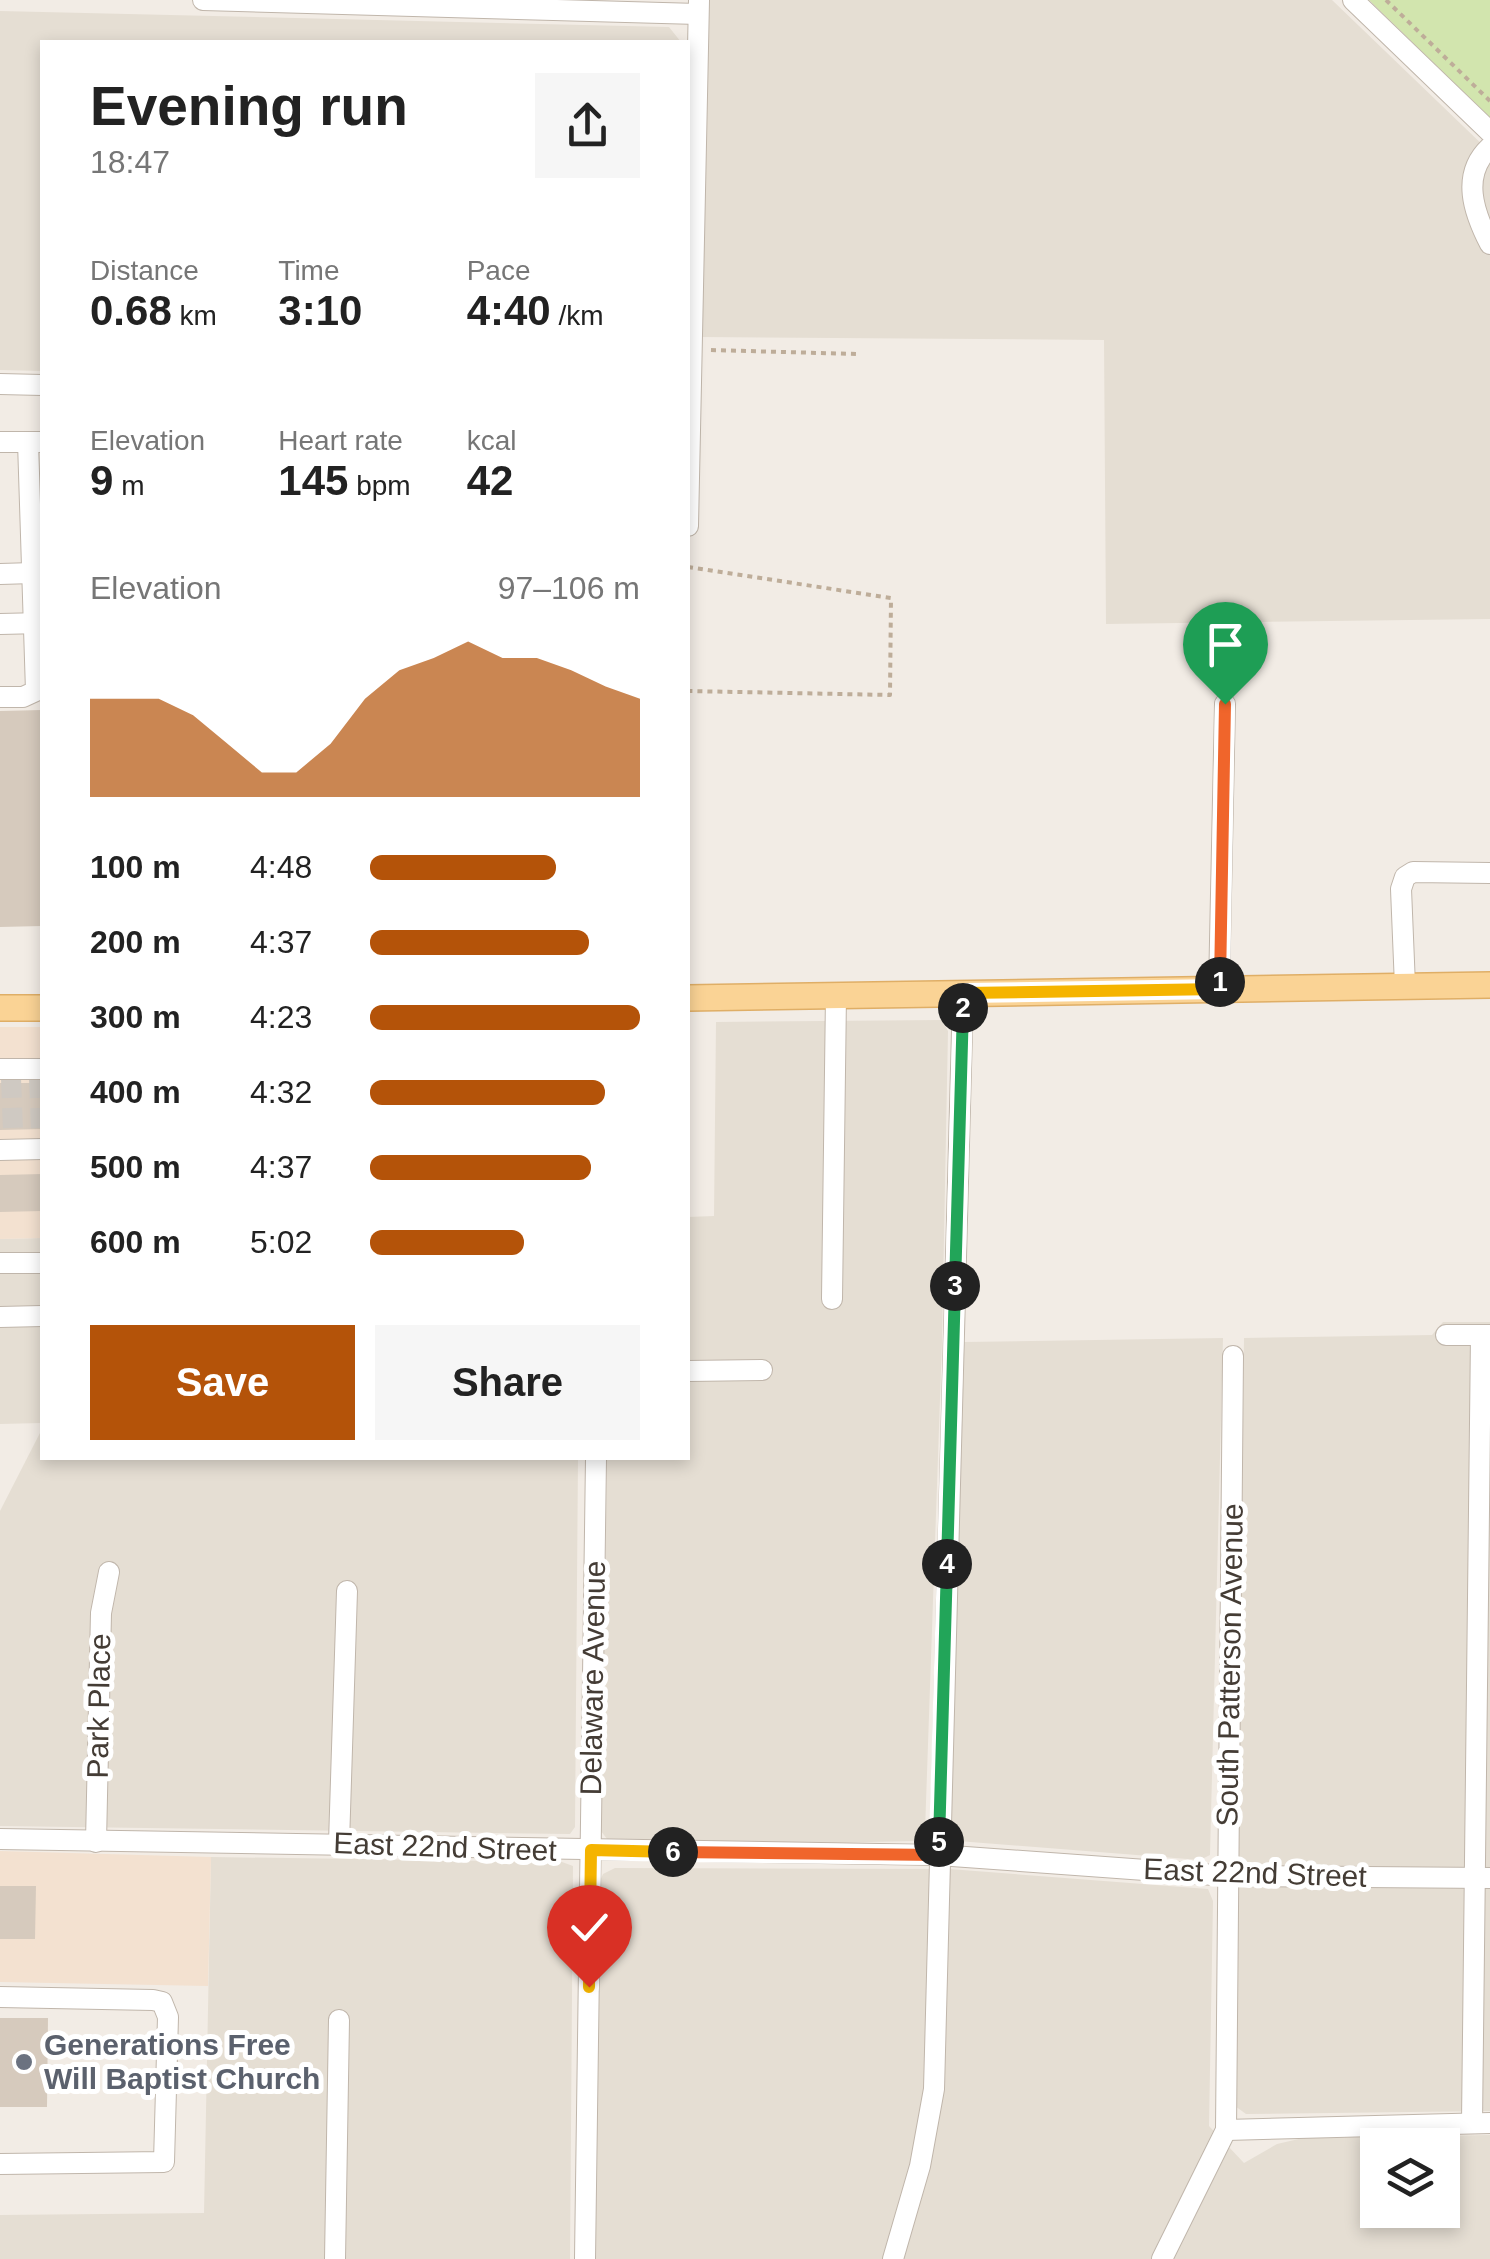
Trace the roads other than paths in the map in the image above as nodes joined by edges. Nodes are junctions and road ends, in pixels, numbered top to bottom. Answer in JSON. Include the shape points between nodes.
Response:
{"nodes":[{"id":1,"x":203,"y":0,"type":"edge"},
{"id":2,"x":1353,"y":0,"type":"edge"},
{"id":3,"x":699,"y":7,"type":"edge"},
{"id":4,"x":1490,"y":132,"type":"edge"},
{"id":5,"x":1490,"y":147,"type":"edge"},
{"id":6,"x":1490,"y":244,"type":"edge"},
{"id":7,"x":690,"y":381,"type":"edge"},
{"id":8,"x":0,"y":384,"type":"edge"},
{"id":9,"x":40,"y":385,"type":"edge"},
{"id":10,"x":0,"y":442,"type":"edge"},
{"id":11,"x":35,"y":442,"type":"edge"},
{"id":12,"x":33,"y":573,"type":"junction"},
{"id":13,"x":0,"y":574,"type":"edge"},
{"id":14,"x":39,"y":623,"type":"edge"},
{"id":15,"x":0,"y":624,"type":"edge"},
{"id":16,"x":0,"y":697,"type":"edge"},
{"id":17,"x":1225,"y":704,"type":"dead end"},
{"id":18,"x":1489,"y":872,"type":"edge"},
{"id":19,"x":1490,"y":985,"type":"edge"},
{"id":20,"x":1406,"y":986,"type":"junction"},
{"id":21,"x":1220,"y":989,"type":"junction"},
{"id":22,"x":963,"y":993,"type":"junction"},
{"id":23,"x":836,"y":996,"type":"junction"},
{"id":24,"x":690,"y":998,"type":"edge"},
{"id":25,"x":0,"y":1008,"type":"edge"},
{"id":26,"x":40,"y":1008,"type":"edge"},
{"id":27,"x":7,"y":1072,"type":"edge"},
{"id":28,"x":40,"y":1072,"type":"edge"},
{"id":29,"x":40,"y":1143,"type":"edge"},
{"id":30,"x":9,"y":1144,"type":"edge"},
{"id":31,"x":0,"y":1263,"type":"edge"},
{"id":32,"x":40,"y":1263,"type":"edge"},
{"id":33,"x":832,"y":1299,"type":"dead end"},
{"id":34,"x":0,"y":1316,"type":"edge"},
{"id":35,"x":40,"y":1316,"type":"edge"},
{"id":36,"x":1485,"y":1335,"type":"edge"},
{"id":37,"x":1446,"y":1336,"type":"dead end"},
{"id":38,"x":1234,"y":1356,"type":"dead end"},
{"id":39,"x":762,"y":1370,"type":"dead end"},
{"id":40,"x":690,"y":1372,"type":"edge"},
{"id":41,"x":596,"y":1460,"type":"edge"},
{"id":42,"x":109,"y":1572,"type":"dead end"},
{"id":43,"x":347,"y":1592,"type":"dead end"},
{"id":44,"x":0,"y":1840,"type":"edge"},
{"id":45,"x":96,"y":1842,"type":"junction"},
{"id":46,"x":339,"y":1843,"type":"junction"},
{"id":47,"x":591,"y":1850,"type":"junction"},
{"id":48,"x":938,"y":1855,"type":"junction"},
{"id":49,"x":1228,"y":1876,"type":"junction"},
{"id":50,"x":1482,"y":1878,"type":"edge"},
{"id":51,"x":0,"y":1996,"type":"edge"},
{"id":52,"x":340,"y":2020,"type":"dead end"},
{"id":53,"x":1481,"y":2123,"type":"edge"},
{"id":54,"x":1226,"y":2130,"type":"junction"},
{"id":55,"x":0,"y":2164,"type":"edge"},
{"id":56,"x":335,"y":2259,"type":"edge"},
{"id":57,"x":585,"y":2259,"type":"edge"},
{"id":58,"x":893,"y":2259,"type":"edge"},
{"id":59,"x":1162,"y":2259,"type":"edge"}],
"edges":[{"from":1,"to":3,"type":"street"},
{"from":2,"to":4,"type":"street"},
{"from":3,"to":7,"type":"street"},
{"from":5,"to":6,"type":"street","via":[[1473,172],[1472,197]]},
{"from":8,"to":9,"type":"street"},
{"from":10,"to":11,"type":"street"},
{"from":11,"to":12,"type":"street"},
{"from":12,"to":13,"type":"street"},
{"from":12,"to":14,"type":"street"},
{"from":14,"to":15,"type":"street"},
{"from":14,"to":16,"type":"street","via":[[36,691]]},
{"from":17,"to":21,"type":"street"},
{"from":18,"to":20,"type":"street","via":[[1405,876]]},
{"from":19,"to":20,"type":"main road"},
{"from":20,"to":21,"type":"main road"},
{"from":21,"to":22,"type":"main road"},
{"from":22,"to":23,"type":"main road"},
{"from":22,"to":48,"type":"street"},
{"from":23,"to":24,"type":"main road"},
{"from":23,"to":33,"type":"street"},
{"from":25,"to":26,"type":"main road"},
{"from":27,"to":28,"type":"street"},
{"from":29,"to":30,"type":"street"},
{"from":31,"to":32,"type":"street"},
{"from":34,"to":35,"type":"street"},
{"from":36,"to":37,"type":"street"},
{"from":36,"to":50,"type":"street"},
{"from":38,"to":49,"type":"street","name":"South Patterson Avenue"},
{"from":39,"to":40,"type":"street"},
{"from":41,"to":47,"type":"street","name":"Delaware Avenue"},
{"from":42,"to":45,"type":"street","name":"Park Place","via":[[102,1613]]},
{"from":43,"to":46,"type":"street"},
{"from":44,"to":45,"type":"street","name":"East 22nd Street"},
{"from":45,"to":46,"type":"street","name":"East 22nd Street"},
{"from":46,"to":47,"type":"street","name":"East 22nd Street"},
{"from":47,"to":48,"type":"street","name":"East 22nd Street"},
{"from":47,"to":57,"type":"street","name":"Delaware Avenue"},
{"from":48,"to":49,"type":"street","name":"East 22nd Street"},
{"from":48,"to":58,"type":"street","via":[[932,2105]]},
{"from":49,"to":50,"type":"street","name":"East 22nd Street"},
{"from":49,"to":54,"type":"street","name":"South Patterson Avenue"},
{"from":50,"to":53,"type":"street"},
{"from":51,"to":55,"type":"street","via":[[162,2002],[168,2017],[168,2156],[164,2162]]},
{"from":52,"to":56,"type":"street"},
{"from":53,"to":54,"type":"street"},
{"from":54,"to":59,"type":"street","name":"South Patterson Avenue"}]}
